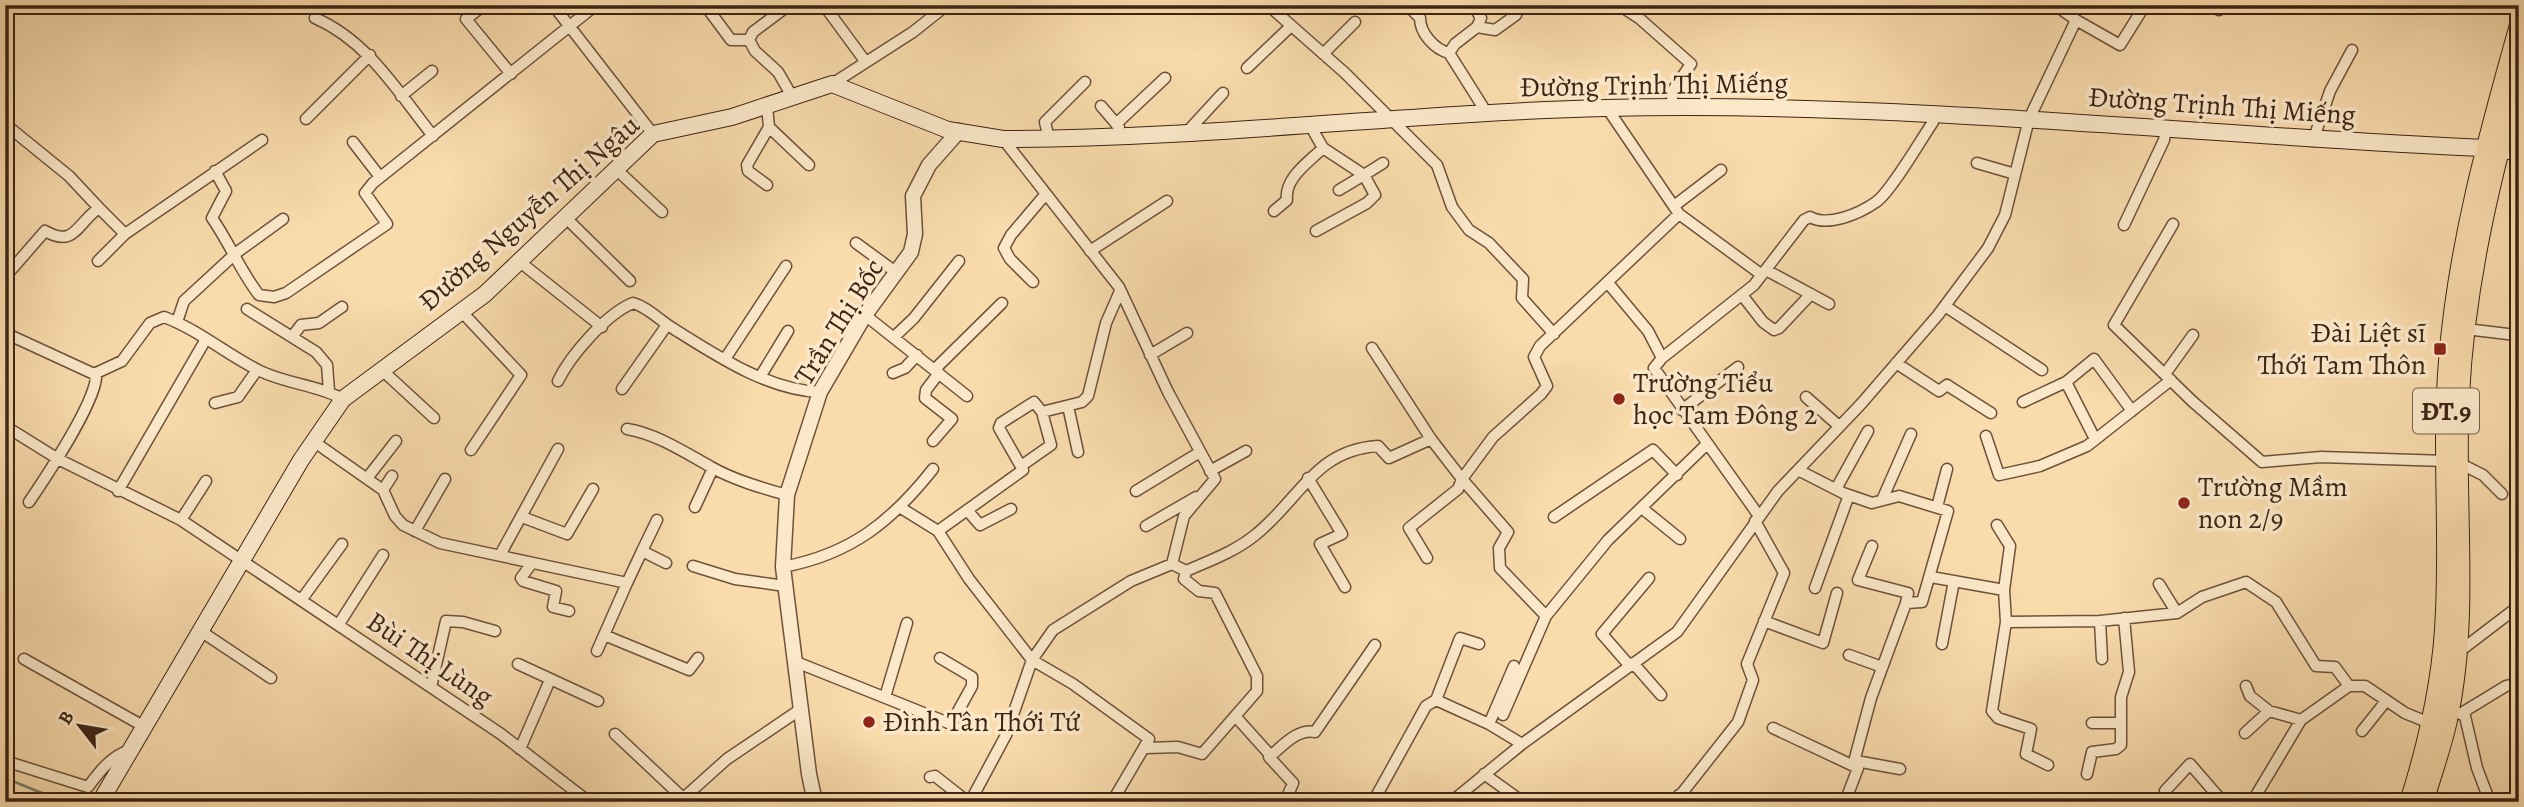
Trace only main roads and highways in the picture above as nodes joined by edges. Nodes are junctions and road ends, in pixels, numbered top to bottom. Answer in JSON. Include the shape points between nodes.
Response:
{"nodes":[{"id":1,"x":2519,"y":25,"type":"edge"},
{"id":2,"x":2519,"y":78,"type":"edge"},
{"id":3,"x":832,"y":84,"type":"joint"},
{"id":4,"x":2492,"y":149,"type":"junction"},
{"id":5,"x":2519,"y":153,"type":"edge"},
{"id":6,"x":2453,"y":462,"type":"junction"},
{"id":7,"x":2448,"y":719,"type":"junction"},
{"id":8,"x":103,"y":797,"type":"edge"},
{"id":9,"x":2409,"y":802,"type":"edge"},
{"id":10,"x":2424,"y":802,"type":"edge"}],
"edges":[{"from":1,"to":4,"type":"main road","number":"ĐT.9"},
{"from":2,"to":4,"type":"main road","number":"ĐT.9"},
{"from":3,"to":4,"type":"main road","name":"Đường Trịnh Thị Miếng","via":[[912,117],[1003,139],[1049,139],[1121,129],[1188,131],[1671,108],[1933,113],[2313,141]]},
{"from":3,"to":8,"type":"main road","name":"Đường Nguyễn Thị Ngâu","via":[[732,117],[653,134],[520,262],[461,311],[383,371],[336,395]]},
{"from":4,"to":5,"type":"main road","name":"Đường Trịnh Thị Miếng"},
{"from":4,"to":6,"type":"main road","number":"ĐT.9","via":[[2466,329]]},
{"from":4,"to":6,"type":"main road","number":"ĐT.9","via":[[2461,256],[2451,327],[2446,400]]},
{"from":6,"to":7,"type":"main road","number":"ĐT.9","via":[[2445,609]]},
{"from":6,"to":7,"type":"main road","number":"ĐT.9","via":[[2456,654]]},
{"from":7,"to":9,"type":"main road","number":"ĐT.9"},
{"from":7,"to":10,"type":"main road","number":"ĐT.9"}]}
